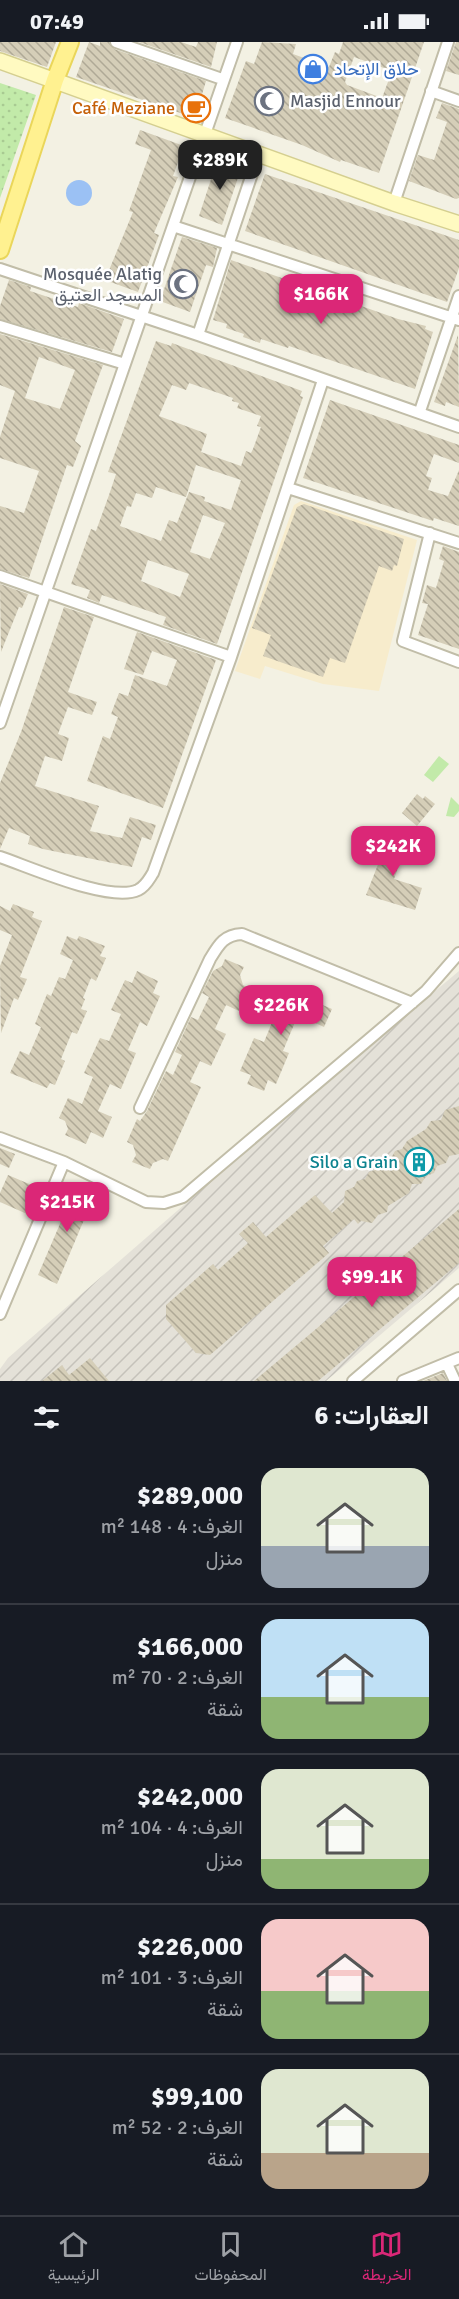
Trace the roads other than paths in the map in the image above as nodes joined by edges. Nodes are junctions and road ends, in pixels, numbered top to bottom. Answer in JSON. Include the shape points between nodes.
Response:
{"nodes":[{"id":1,"x":70,"y":42,"type":"edge"},
{"id":2,"x":116,"y":42,"type":"edge"},
{"id":3,"x":237,"y":42,"type":"edge"},
{"id":4,"x":447,"y":42,"type":"edge"},
{"id":5,"x":0,"y":61,"type":"edge"},
{"id":6,"x":222,"y":79,"type":"junction"},
{"id":7,"x":55,"y":80,"type":"junction"},
{"id":8,"x":431,"y":91,"type":"junction"},
{"id":9,"x":459,"y":101,"type":"edge"},
{"id":10,"x":205,"y":135,"type":"junction"},
{"id":11,"x":259,"y":153,"type":"junction"},
{"id":12,"x":394,"y":203,"type":"junction"},
{"id":13,"x":459,"y":224,"type":"edge"},
{"id":14,"x":172,"y":226,"type":"junction"},
{"id":15,"x":228,"y":245,"type":"junction"},
{"id":16,"x":0,"y":250,"type":"edge"},
{"id":17,"x":0,"y":269,"type":"edge"},
{"id":18,"x":459,"y":296,"type":"edge"},
{"id":19,"x":142,"y":315,"type":"junction"},
{"id":20,"x":455,"y":319,"type":"edge"},
{"id":21,"x":0,"y":326,"type":"edge"},
{"id":22,"x":198,"y":335,"type":"junction"},
{"id":23,"x":125,"y":364,"type":"junction"},
{"id":24,"x":323,"y":380,"type":"junction"},
{"id":25,"x":420,"y":411,"type":"junction"},
{"id":26,"x":459,"y":427,"type":"edge"},
{"id":27,"x":288,"y":488,"type":"junction"},
{"id":28,"x":430,"y":533,"type":"junction"},
{"id":29,"x":459,"y":543,"type":"edge"},
{"id":30,"x":0,"y":576,"type":"edge"},
{"id":31,"x":45,"y":592,"type":"junction"},
{"id":32,"x":231,"y":657,"type":"junction"},
{"id":33,"x":459,"y":663,"type":"edge"},
{"id":34,"x":0,"y":723,"type":"edge"},
{"id":35,"x":0,"y":857,"type":"edge"},
{"id":36,"x":459,"y":953,"type":"edge"},
{"id":37,"x":412,"y":1003,"type":"junction"},
{"id":38,"x":140,"y":1108,"type":"dead end"},
{"id":39,"x":0,"y":1138,"type":"edge"},
{"id":40,"x":63,"y":1162,"type":"junction"},
{"id":41,"x":459,"y":1290,"type":"edge"},
{"id":42,"x":0,"y":1314,"type":"edge"},
{"id":43,"x":459,"y":1358,"type":"edge"},
{"id":44,"x":447,"y":1364,"type":"junction"},
{"id":45,"x":353,"y":1381,"type":"edge"},
{"id":46,"x":403,"y":1381,"type":"edge"},
{"id":47,"x":455,"y":1381,"type":"edge"}],
"edges":[{"from":1,"to":7,"type":"main road"},
{"from":2,"to":6,"type":"street"},
{"from":3,"to":6,"type":"street"},
{"from":4,"to":8,"type":"street"},
{"from":5,"to":7,"type":"main road"},
{"from":6,"to":10,"type":"street"},
{"from":7,"to":10,"type":"main road"},
{"from":7,"to":16,"type":"main road"},
{"from":8,"to":9,"type":"street"},
{"from":8,"to":12,"type":"street"},
{"from":10,"to":11,"type":"main road"},
{"from":10,"to":14,"type":"street"},
{"from":11,"to":12,"type":"main road"},
{"from":11,"to":15,"type":"street"},
{"from":12,"to":13,"type":"main road"},
{"from":14,"to":15,"type":"street"},
{"from":14,"to":19,"type":"street"},
{"from":15,"to":20,"type":"street"},
{"from":15,"to":22,"type":"street"},
{"from":17,"to":19,"type":"street"},
{"from":18,"to":20,"type":"street"},
{"from":19,"to":22,"type":"street"},
{"from":19,"to":23,"type":"street"},
{"from":20,"to":25,"type":"street"},
{"from":21,"to":23,"type":"street"},
{"from":22,"to":24,"type":"street"},
{"from":23,"to":31,"type":"street"},
{"from":24,"to":25,"type":"street"},
{"from":24,"to":27,"type":"street"},
{"from":25,"to":26,"type":"street"},
{"from":27,"to":28,"type":"street"},
{"from":27,"to":32,"type":"street"},
{"from":28,"to":29,"type":"street"},
{"from":28,"to":33,"type":"street","via":[[403,641]]},
{"from":30,"to":31,"type":"street"},
{"from":31,"to":32,"type":"street"},
{"from":31,"to":34,"type":"street"},
{"from":32,"to":35,"type":"street","via":[[146,884],[127,893],[105,893]]},
{"from":36,"to":37,"type":"street"},
{"from":37,"to":38,"type":"street","via":[[242,934],[232,934],[222,940],[210,958]]},
{"from":37,"to":40,"type":"street","via":[[183,1197],[165,1203],[146,1202]]},
{"from":39,"to":40,"type":"street"},
{"from":40,"to":42,"type":"street"},
{"from":41,"to":45,"type":"street"},
{"from":43,"to":44,"type":"street"},
{"from":44,"to":46,"type":"street"},
{"from":44,"to":47,"type":"street"}]}
